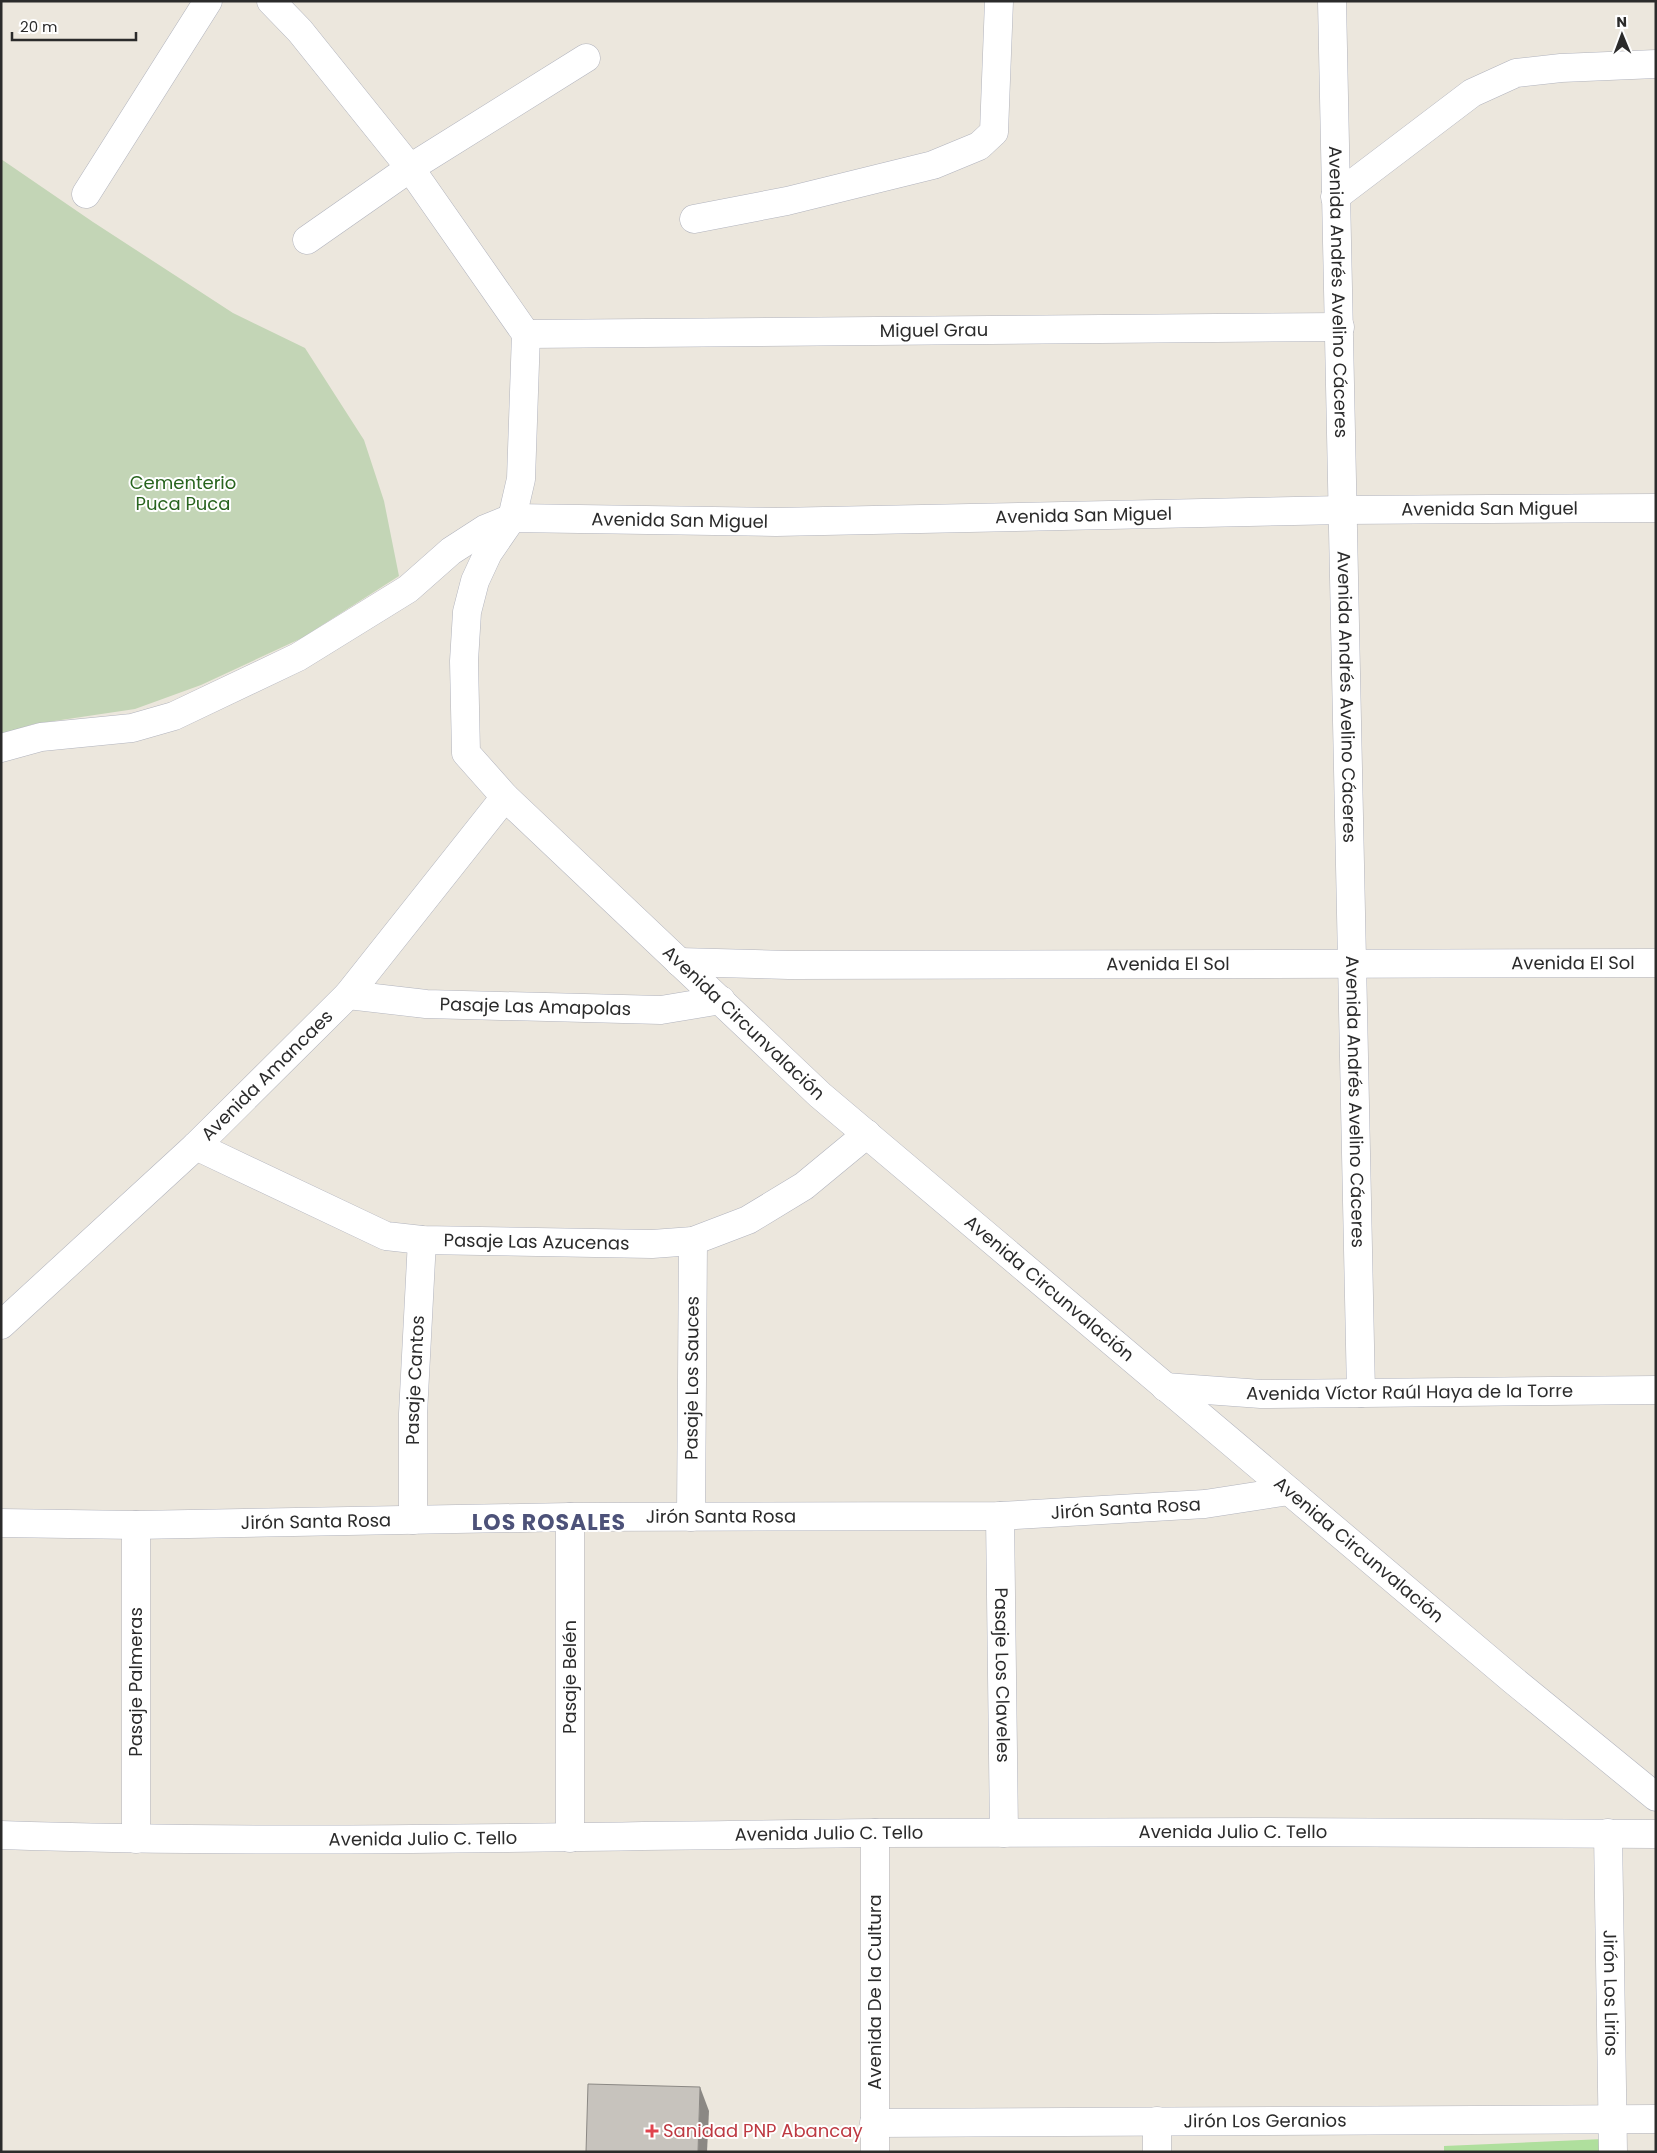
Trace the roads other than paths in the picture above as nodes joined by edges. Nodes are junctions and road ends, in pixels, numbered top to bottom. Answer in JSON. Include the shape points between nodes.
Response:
{"nodes":[{"id":1,"x":208,"y":1,"type":"edge"},
{"id":2,"x":271,"y":1,"type":"edge"},
{"id":3,"x":999,"y":1,"type":"edge"},
{"id":4,"x":1332,"y":1,"type":"edge"},
{"id":5,"x":586,"y":58,"type":"dead end"},
{"id":6,"x":1656,"y":64,"type":"edge"},
{"id":7,"x":410,"y":168,"type":"junction"},
{"id":8,"x":86,"y":194,"type":"dead end"},
{"id":9,"x":1335,"y":197,"type":"junction"},
{"id":10,"x":694,"y":219,"type":"dead end"},
{"id":11,"x":308,"y":240,"type":"dead end"},
{"id":12,"x":1340,"y":327,"type":"junction"},
{"id":13,"x":526,"y":334,"type":"junction"},
{"id":14,"x":1656,"y":508,"type":"edge"},
{"id":15,"x":1343,"y":510,"type":"junction"},
{"id":16,"x":512,"y":518,"type":"junction"},
{"id":17,"x":1,"y":748,"type":"edge"},
{"id":18,"x":505,"y":797,"type":"junction"},
{"id":19,"x":679,"y":962,"type":"junction"},
{"id":20,"x":1354,"y":962,"type":"junction"},
{"id":21,"x":1656,"y":963,"type":"edge"},
{"id":22,"x":348,"y":995,"type":"junction"},
{"id":23,"x":721,"y":1000,"type":"junction"},
{"id":24,"x":867,"y":1134,"type":"junction"},
{"id":25,"x":196,"y":1146,"type":"junction"},
{"id":26,"x":422,"y":1240,"type":"junction"},
{"id":27,"x":693,"y":1240,"type":"junction"},
{"id":28,"x":1,"y":1325,"type":"edge"},
{"id":29,"x":1165,"y":1387,"type":"junction"},
{"id":30,"x":1656,"y":1390,"type":"edge"},
{"id":31,"x":1361,"y":1393,"type":"junction"},
{"id":32,"x":1289,"y":1491,"type":"junction"},
{"id":33,"x":1000,"y":1516,"type":"junction"},
{"id":34,"x":570,"y":1517,"type":"junction"},
{"id":35,"x":691,"y":1517,"type":"junction"},
{"id":36,"x":413,"y":1520,"type":"junction"},
{"id":37,"x":1,"y":1523,"type":"edge"},
{"id":38,"x":136,"y":1525,"type":"junction"},
{"id":39,"x":1656,"y":1797,"type":"edge"},
{"id":40,"x":875,"y":1833,"type":"junction"},
{"id":41,"x":1004,"y":1833,"type":"junction"},
{"id":42,"x":1608,"y":1833,"type":"junction"},
{"id":43,"x":1656,"y":1834,"type":"edge"},
{"id":44,"x":1,"y":1835,"type":"edge"},
{"id":45,"x":570,"y":1838,"type":"junction"},
{"id":46,"x":136,"y":1839,"type":"junction"},
{"id":47,"x":1613,"y":2119,"type":"junction"},
{"id":48,"x":1656,"y":2119,"type":"edge"},
{"id":49,"x":1157,"y":2121,"type":"junction"},
{"id":50,"x":874,"y":2123,"type":"junction"},
{"id":51,"x":875,"y":2152,"type":"edge"},
{"id":52,"x":1157,"y":2152,"type":"edge"},
{"id":53,"x":1613,"y":2152,"type":"edge"}],
"edges":[{"from":1,"to":8,"type":"street"},
{"from":2,"to":7,"type":"street","via":[[300,31]]},
{"from":3,"to":10,"type":"street","via":[[994,132],[979,146],[933,165],[788,201]]},
{"from":4,"to":9,"type":"street","name":"Avenida Andrés Avelino Cáceres"},
{"from":5,"to":7,"type":"street"},
{"from":6,"to":9,"type":"street","via":[[1516,73],[1472,93]]},
{"from":7,"to":11,"type":"street"},
{"from":7,"to":13,"type":"street"},
{"from":9,"to":12,"type":"street","name":"Avenida Andrés Avelino Cáceres"},
{"from":12,"to":13,"type":"street","name":"Miguel Grau"},
{"from":12,"to":15,"type":"street","name":"Avenida Andrés Avelino Cáceres"},
{"from":13,"to":16,"type":"street","via":[[521,479]]},
{"from":14,"to":15,"type":"street","name":"Avenida San Miguel"},
{"from":15,"to":16,"type":"street","name":"Avenida San Miguel","via":[[776,522]]},
{"from":15,"to":20,"type":"street","name":"Avenida Andrés Avelino Cáceres"},
{"from":16,"to":17,"type":"street","via":[[485,529],[451,551],[408,589],[298,657],[174,716],[132,728],[41,737]]},
{"from":16,"to":18,"type":"street","name":"Avenida Circunvalación","via":[[488,553],[475,581],[467,612],[464,661],[466,753]]},
{"from":18,"to":19,"type":"street","name":"Avenida Circunvalación"},
{"from":18,"to":22,"type":"street","name":"Avenida Amancaes"},
{"from":19,"to":20,"type":"street","name":"Avenida El Sol","via":[[789,965]]},
{"from":19,"to":23,"type":"street","name":"Avenida Circunvalación"},
{"from":20,"to":21,"type":"street","name":"Avenida El Sol"},
{"from":20,"to":31,"type":"street","name":"Avenida Andrés Avelino Cáceres"},
{"from":22,"to":23,"type":"street","name":"Pasaje Las Amapolas","via":[[426,1004],[661,1010]]},
{"from":22,"to":25,"type":"street","name":"Avenida Amancaes"},
{"from":23,"to":24,"type":"street","name":"Avenida Circunvalación","via":[[820,1095]]},
{"from":24,"to":27,"type":"street","name":"Pasaje Las Azucenas","via":[[804,1186],[748,1220]]},
{"from":24,"to":29,"type":"street","name":"Avenida Circunvalación"},
{"from":25,"to":26,"type":"street","name":"Pasaje Las Azucenas","via":[[386,1236]]},
{"from":25,"to":28,"type":"street","name":"Avenida Amancaes"},
{"from":26,"to":27,"type":"street","name":"Pasaje Las Azucenas","via":[[652,1244]]},
{"from":26,"to":36,"type":"street","name":"Pasaje Cantos","via":[[413,1414]]},
{"from":27,"to":35,"type":"street","name":"Pasaje Los Sauces"},
{"from":29,"to":31,"type":"street","name":"Avenida Víctor Raúl Haya de la Torre","via":[[1261,1394]]},
{"from":29,"to":32,"type":"street","name":"Avenida Circunvalación"},
{"from":30,"to":31,"type":"street","name":"Avenida Víctor Raúl Haya de la Torre"},
{"from":32,"to":33,"type":"street","name":"Jirón Santa Rosa","via":[[1205,1504]]},
{"from":32,"to":39,"type":"street","name":"Avenida Circunvalación"},
{"from":33,"to":35,"type":"street","name":"Jirón Santa Rosa"},
{"from":33,"to":41,"type":"street","name":"Pasaje Los Claveles"},
{"from":34,"to":35,"type":"street","name":"Jirón Santa Rosa"},
{"from":34,"to":36,"type":"street","name":"Jirón Santa Rosa"},
{"from":34,"to":45,"type":"street","name":"Pasaje Belén"},
{"from":36,"to":38,"type":"street","name":"Jirón Santa Rosa"},
{"from":37,"to":38,"type":"street","name":"Jirón Santa Rosa"},
{"from":38,"to":46,"type":"street","name":"Pasaje Palmeras"},
{"from":40,"to":41,"type":"street","name":"Avenida Julio C. Tello"},
{"from":40,"to":45,"type":"street","name":"Avenida Julio C. Tello"},
{"from":40,"to":50,"type":"street","name":"Avenida De la Cultura"},
{"from":41,"to":42,"type":"street","name":"Avenida Julio C. Tello"},
{"from":42,"to":43,"type":"street","name":"Avenida Julio C. Tello"},
{"from":42,"to":47,"type":"street","name":"Jirón Los Lirios"},
{"from":44,"to":46,"type":"street","name":"Avenida Julio C. Tello"},
{"from":45,"to":46,"type":"street","name":"Avenida Julio C. Tello"},
{"from":47,"to":48,"type":"street","name":"Jirón Los Geranios"},
{"from":47,"to":49,"type":"street","name":"Jirón Los Geranios"},
{"from":47,"to":53,"type":"street","name":"Jirón Los Lirios"},
{"from":49,"to":50,"type":"street","name":"Jirón Los Geranios"},
{"from":49,"to":52,"type":"street"},
{"from":50,"to":51,"type":"street","name":"Avenida De la Cultura"}]}
